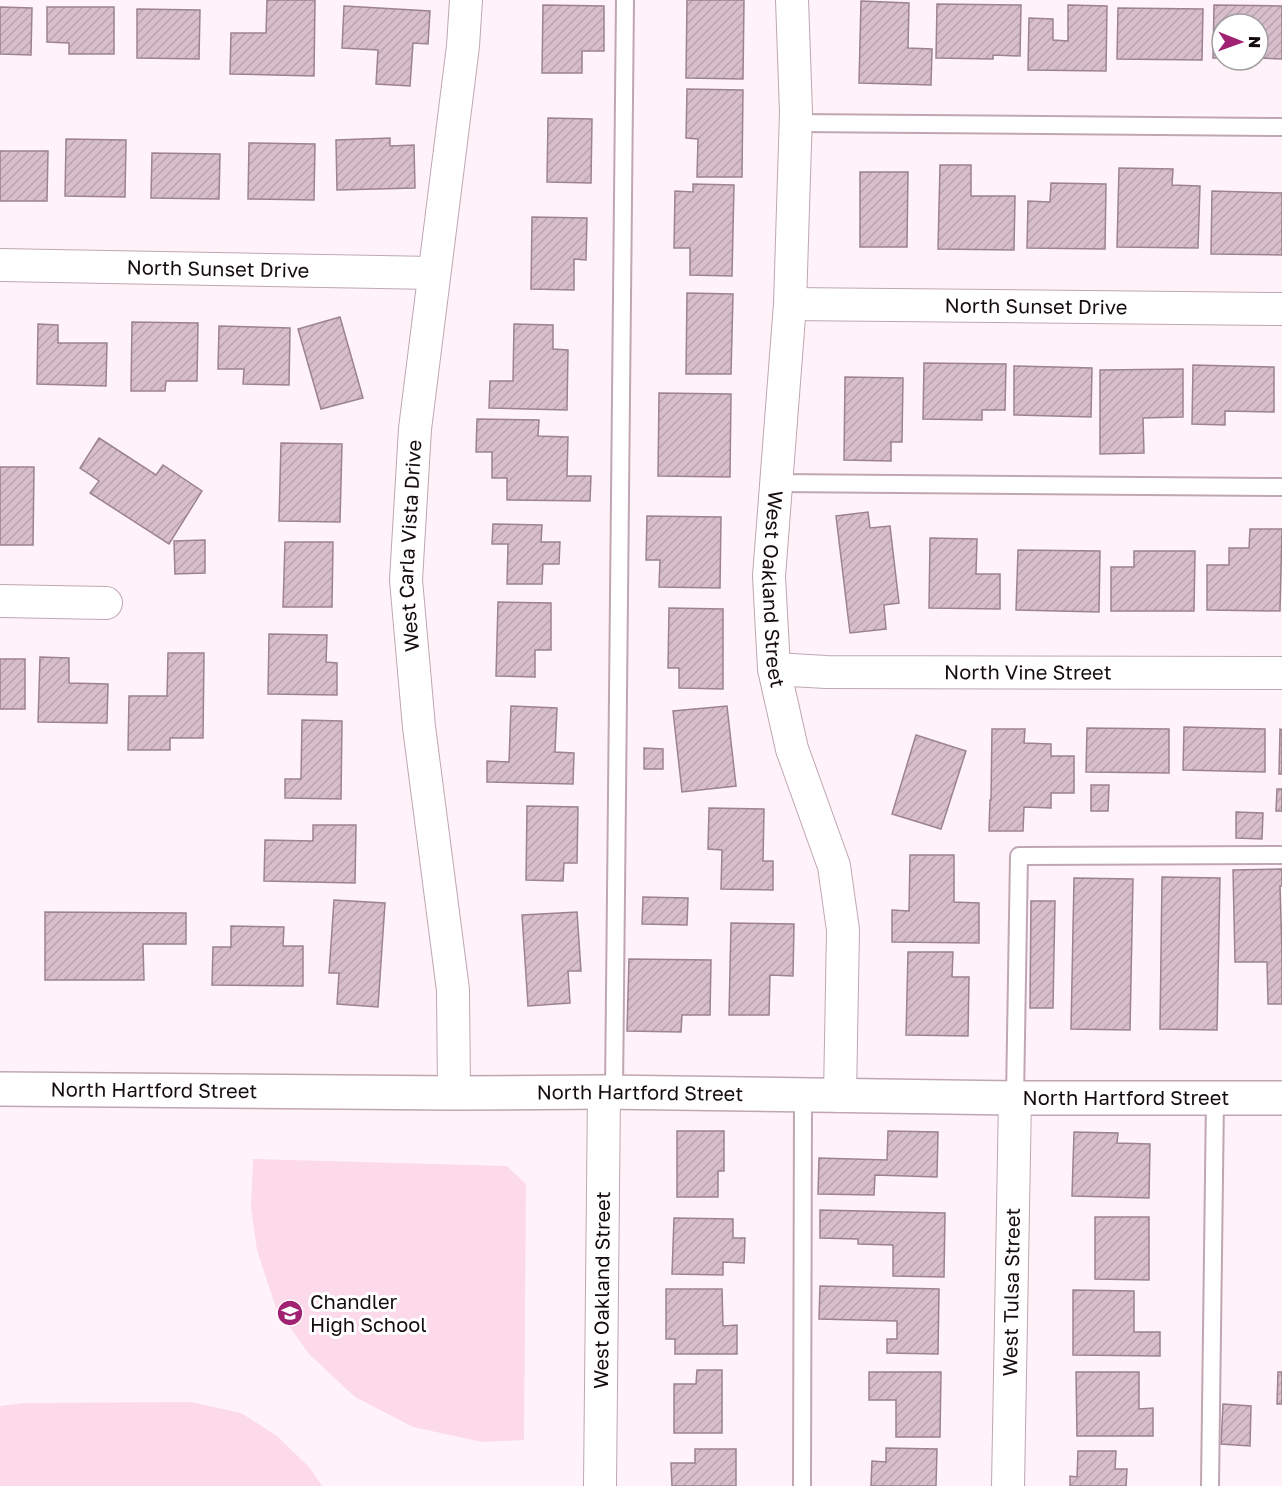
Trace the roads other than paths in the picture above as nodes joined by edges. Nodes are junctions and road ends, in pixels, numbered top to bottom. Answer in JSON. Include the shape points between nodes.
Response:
{"nodes":[{"id":1,"x":466,"y":0,"type":"edge"},
{"id":2,"x":625,"y":0,"type":"edge"},
{"id":3,"x":792,"y":0,"type":"edge"},
{"id":4,"x":796,"y":123,"type":"junction"},
{"id":5,"x":1282,"y":127,"type":"edge"},
{"id":6,"x":0,"y":265,"type":"edge"},
{"id":7,"x":434,"y":273,"type":"junction"},
{"id":8,"x":790,"y":304,"type":"junction"},
{"id":9,"x":1282,"y":309,"type":"edge"},
{"id":10,"x":777,"y":483,"type":"junction"},
{"id":11,"x":1282,"y":487,"type":"edge"},
{"id":12,"x":0,"y":601,"type":"edge"},
{"id":13,"x":106,"y":603,"type":"dead end"},
{"id":14,"x":774,"y":669,"type":"junction"},
{"id":15,"x":1282,"y":674,"type":"edge"},
{"id":16,"x":1282,"y":855,"type":"edge"},
{"id":17,"x":0,"y":1089,"type":"edge"},
{"id":18,"x":609,"y":1092,"type":"junction"},
{"id":19,"x":454,"y":1093,"type":"junction"},
{"id":20,"x":803,"y":1096,"type":"junction"},
{"id":21,"x":840,"y":1096,"type":"junction"},
{"id":22,"x":1015,"y":1098,"type":"junction"},
{"id":23,"x":1282,"y":1098,"type":"edge"},
{"id":24,"x":1215,"y":1099,"type":"junction"},
{"id":25,"x":600,"y":1486,"type":"edge"},
{"id":26,"x":802,"y":1486,"type":"edge"},
{"id":27,"x":1008,"y":1486,"type":"edge"},
{"id":28,"x":1210,"y":1486,"type":"edge"}],
"edges":[{"from":1,"to":7,"type":"street","name":"West Carla Vista Drive"},
{"from":2,"to":18,"type":"lane"},
{"from":3,"to":4,"type":"street","name":"West Oakland Street"},
{"from":4,"to":5,"type":"lane"},
{"from":4,"to":8,"type":"street","name":"West Oakland Street"},
{"from":6,"to":7,"type":"street","name":"North Sunset Drive"},
{"from":7,"to":19,"type":"street","name":"West Carla Vista Drive","via":[[415,429],[406,580],[419,727],[453,990]]},
{"from":8,"to":9,"type":"street","name":"North Sunset Drive"},
{"from":8,"to":10,"type":"street","name":"West Oakland Street"},
{"from":10,"to":11,"type":"lane"},
{"from":10,"to":14,"type":"street","name":"West Oakland Street","via":[[769,576]]},
{"from":12,"to":13,"type":"street"},
{"from":14,"to":15,"type":"street","name":"North Vine Street"},
{"from":14,"to":21,"type":"street","name":"West Oakland Street","via":[[792,749],[834,866],[843,930]]},
{"from":16,"to":22,"type":"lane","via":[[1019,855]]},
{"from":17,"to":19,"type":"street","name":"North Hartford Street"},
{"from":18,"to":19,"type":"street","name":"North Hartford Street"},
{"from":18,"to":20,"type":"street","name":"North Hartford Street"},
{"from":18,"to":25,"type":"street","name":"West Oakland Street"},
{"from":20,"to":21,"type":"street","name":"North Hartford Street"},
{"from":20,"to":26,"type":"lane"},
{"from":21,"to":22,"type":"street","name":"North Hartford Street"},
{"from":22,"to":24,"type":"street","name":"North Hartford Street"},
{"from":22,"to":27,"type":"street","name":"West Tulsa Street"},
{"from":23,"to":24,"type":"street","name":"North Hartford Street"},
{"from":24,"to":28,"type":"lane"}]}
